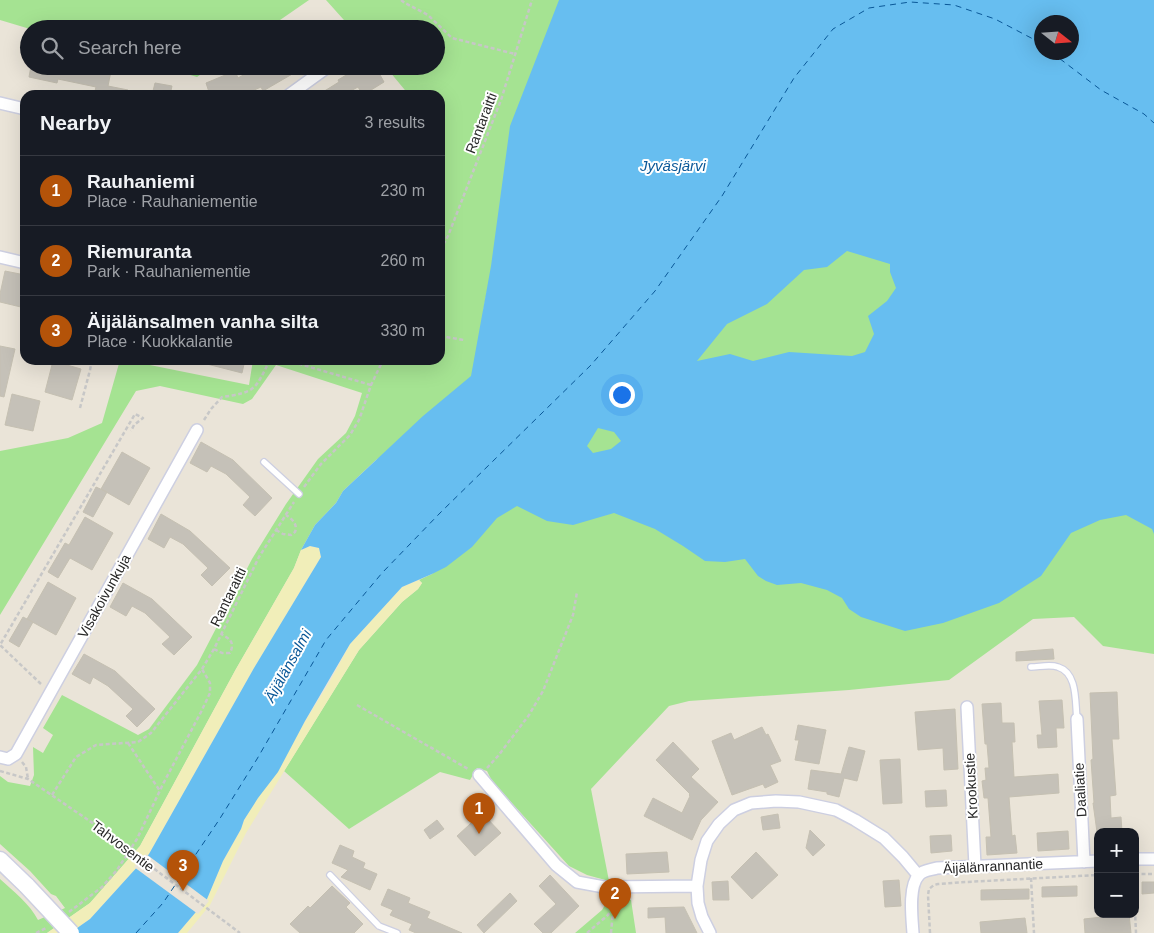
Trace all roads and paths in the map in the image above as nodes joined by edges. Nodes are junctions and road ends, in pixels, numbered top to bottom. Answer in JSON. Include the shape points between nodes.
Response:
{"nodes":[{"id":1,"x":401,"y":0,"type":"edge"},
{"id":2,"x":532,"y":0,"type":"edge"},
{"id":3,"x":433,"y":20,"type":"edge"},
{"id":4,"x":445,"y":31,"type":"edge"},
{"id":5,"x":515,"y":54,"type":"junction"},
{"id":6,"x":317,"y":75,"type":"edge"},
{"id":7,"x":296,"y":90,"type":"edge"},
{"id":8,"x":0,"y":102,"type":"edge"},
{"id":9,"x":20,"y":108,"type":"edge"},
{"id":10,"x":445,"y":241,"type":"edge"},
{"id":11,"x":0,"y":257,"type":"edge"},
{"id":12,"x":20,"y":262,"type":"edge"},
{"id":13,"x":445,"y":337,"type":"edge"},
{"id":14,"x":464,"y":340,"type":"dead end"},
{"id":15,"x":91,"y":365,"type":"edge"},
{"id":16,"x":267,"y":365,"type":"edge"},
{"id":17,"x":303,"y":365,"type":"edge"},
{"id":18,"x":381,"y":365,"type":"edge"},
{"id":19,"x":371,"y":385,"type":"junction"},
{"id":20,"x":80,"y":408,"type":"dead end"},
{"id":21,"x":198,"y":430,"type":"joint"},
{"id":22,"x":131,"y":431,"type":"dead end"},
{"id":23,"x":264,"y":462,"type":"dead end"},
{"id":24,"x":299,"y":494,"type":"junction"},
{"id":25,"x":286,"y":515,"type":"junction"},
{"id":26,"x":276,"y":530,"type":"junction"},
{"id":27,"x":577,"y":592,"type":"dead end"},
{"id":28,"x":221,"y":634,"type":"junction"},
{"id":29,"x":214,"y":649,"type":"junction"},
{"id":30,"x":1031,"y":667,"type":"dead end"},
{"id":31,"x":202,"y":669,"type":"junction"},
{"id":32,"x":50,"y":691,"type":"junction"},
{"id":33,"x":357,"y":705,"type":"dead end"},
{"id":34,"x":966,"y":706,"type":"dead end"},
{"id":35,"x":1076,"y":719,"type":"joint"},
{"id":36,"x":128,"y":743,"type":"junction"},
{"id":37,"x":8,"y":757,"type":"edge"},
{"id":38,"x":0,"y":771,"type":"edge"},
{"id":39,"x":479,"y":775,"type":"junction"},
{"id":40,"x":28,"y":779,"type":"junction"},
{"id":41,"x":160,"y":791,"type":"junction"},
{"id":42,"x":52,"y":795,"type":"junction"},
{"id":43,"x":1154,"y":858,"type":"edge"},
{"id":44,"x":1139,"y":859,"type":"edge"},
{"id":45,"x":0,"y":860,"type":"edge"},
{"id":46,"x":1094,"y":861,"type":"edge"},
{"id":47,"x":1084,"y":862,"type":"junction"},
{"id":48,"x":975,"y":866,"type":"junction"},
{"id":49,"x":1139,"y":874,"type":"edge"},
{"id":50,"x":1154,"y":874,"type":"edge"},
{"id":51,"x":330,"y":875,"type":"dead end"},
{"id":52,"x":918,"y":875,"type":"junction"},
{"id":53,"x":1094,"y":875,"type":"edge"},
{"id":54,"x":1031,"y":878,"type":"junction"},
{"id":55,"x":697,"y":886,"type":"junction"},
{"id":56,"x":630,"y":887,"type":"junction"},
{"id":57,"x":613,"y":908,"type":"junction"},
{"id":58,"x":69,"y":912,"type":"dead end"},
{"id":59,"x":1135,"y":918,"type":"edge"},
{"id":60,"x":379,"y":926,"type":"junction"},
{"id":61,"x":48,"y":927,"type":"dead end"},
{"id":62,"x":36,"y":933,"type":"edge"},
{"id":63,"x":71,"y":933,"type":"edge"},
{"id":64,"x":240,"y":933,"type":"edge"},
{"id":65,"x":375,"y":933,"type":"edge"},
{"id":66,"x":397,"y":933,"type":"edge"},
{"id":67,"x":587,"y":933,"type":"edge"},
{"id":68,"x":611,"y":933,"type":"edge"},
{"id":69,"x":710,"y":933,"type":"edge"},
{"id":70,"x":913,"y":933,"type":"edge"},
{"id":71,"x":930,"y":933,"type":"edge"},
{"id":72,"x":1034,"y":933,"type":"edge"},
{"id":73,"x":1136,"y":933,"type":"edge"}],
"edges":[{"from":1,"to":3,"type":"path"},
{"from":2,"to":5,"type":"path","name":"Rantaraitti"},
{"from":4,"to":5,"type":"path","via":[[452,38]]},
{"from":5,"to":10,"type":"path","name":"Rantaraitti","via":[[501,100]]},
{"from":6,"to":7,"type":"street"},
{"from":8,"to":9,"type":"street"},
{"from":11,"to":12,"type":"street"},
{"from":13,"to":14,"type":"path"},
{"from":15,"to":20,"type":"path"},
{"from":16,"to":21,"type":"path","via":[[250,391],[222,397]]},
{"from":17,"to":19,"type":"path"},
{"from":18,"to":19,"type":"path","name":"Rantaraitti"},
{"from":19,"to":24,"type":"path","name":"Rantaraitti","via":[[350,435],[321,464]]},
{"from":21,"to":32,"type":"street","name":"Visakoivunkuja"},
{"from":22,"to":32,"type":"path","via":[[143,418],[135,414],[0,646]]},
{"from":23,"to":24,"type":"lane"},
{"from":24,"to":25,"type":"path","name":"Rantaraitti"},
{"from":25,"to":26,"type":"path","name":"Rantaraitti"},
{"from":25,"to":26,"type":"path","via":[[293,520],[295,532],[286,535]]},
{"from":26,"to":28,"type":"path","name":"Rantaraitti"},
{"from":27,"to":39,"type":"path","via":[[573,615],[543,691],[498,756]]},
{"from":28,"to":29,"type":"path","name":"Rantaraitti"},
{"from":28,"to":29,"type":"path","via":[[232,642],[230,652]]},
{"from":29,"to":31,"type":"path","name":"Rantaraitti"},
{"from":30,"to":35,"type":"lane","via":[[1060,667],[1067,672],[1073,684]]},
{"from":31,"to":36,"type":"path","name":"Rantaraitti","via":[[151,733],[138,742]]},
{"from":31,"to":41,"type":"path","via":[[210,683],[210,693]]},
{"from":32,"to":37,"type":"street","name":"Visakoivunkuja"},
{"from":33,"to":39,"type":"path"},
{"from":34,"to":48,"type":"street","name":"Krookustie"},
{"from":35,"to":47,"type":"street","name":"Daaliatie"},
{"from":36,"to":41,"type":"path"},
{"from":36,"to":42,"type":"path","name":"Rantaraitti","via":[[96,746],[76,757]]},
{"from":37,"to":40,"type":"path","via":[[26,767]]},
{"from":38,"to":40,"type":"path"},
{"from":39,"to":56,"type":"street","via":[[556,865],[577,882]]},
{"from":40,"to":42,"type":"path","name":"Tahvosentie"},
{"from":41,"to":58,"type":"path","via":[[137,840],[117,870],[102,887]]},
{"from":42,"to":64,"type":"path","name":"Tahvosentie","bridge":true},
{"from":43,"to":44,"type":"street"},
{"from":45,"to":63,"type":"main road","bridge":true},
{"from":46,"to":47,"type":"street","name":"Äijälänrannantie"},
{"from":47,"to":48,"type":"street","name":"Äijälänrannantie"},
{"from":48,"to":52,"type":"street","name":"Äijälänrannantie","via":[[937,868]]},
{"from":49,"to":50,"type":"path"},
{"from":51,"to":60,"type":"lane"},
{"from":52,"to":55,"type":"street","via":[[884,838],[836,810],[776,801],[751,803],[734,810],[719,824],[707,841]]},
{"from":52,"to":70,"type":"street","via":[[913,887]]},
{"from":53,"to":54,"type":"path"},
{"from":54,"to":71,"type":"path","via":[[934,885],[928,895]]},
{"from":54,"to":72,"type":"path"},
{"from":55,"to":56,"type":"street"},
{"from":55,"to":69,"type":"street","via":[[698,903]]},
{"from":56,"to":57,"type":"path"},
{"from":57,"to":67,"type":"path"},
{"from":57,"to":68,"type":"path"},
{"from":59,"to":73,"type":"path"},
{"from":60,"to":65,"type":"lane"},
{"from":60,"to":66,"type":"lane"},
{"from":61,"to":62,"type":"path"}]}
